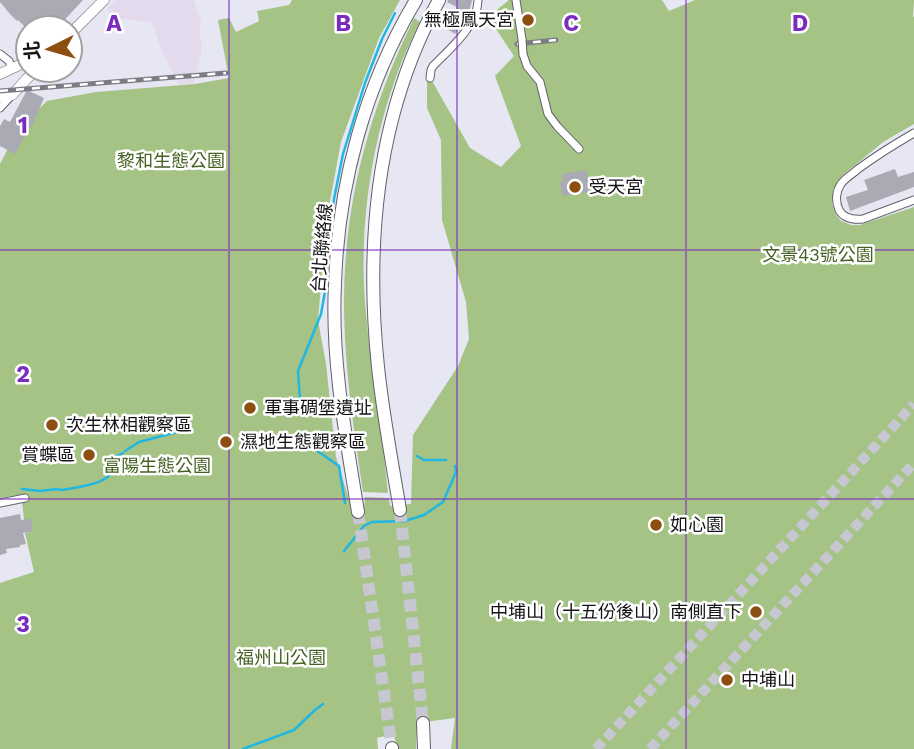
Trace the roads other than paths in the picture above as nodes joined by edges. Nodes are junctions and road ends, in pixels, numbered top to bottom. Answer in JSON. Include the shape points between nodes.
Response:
{"nodes":[{"id":1,"x":104,"y":0,"type":"edge"},
{"id":2,"x":416,"y":0,"type":"edge"},
{"id":3,"x":439,"y":0,"type":"edge"},
{"id":4,"x":478,"y":0,"type":"edge"},
{"id":5,"x":516,"y":0,"type":"edge"},
{"id":6,"x":84,"y":20,"type":"edge"},
{"id":7,"x":0,"y":54,"type":"edge"},
{"id":8,"x":12,"y":69,"type":"joint"},
{"id":9,"x":0,"y":74,"type":"edge"},
{"id":10,"x":430,"y":78,"type":"dead end"},
{"id":11,"x":21,"y":84,"type":"edge"},
{"id":12,"x":12,"y":95,"type":"junction"},
{"id":13,"x":0,"y":97,"type":"edge"},
{"id":14,"x":0,"y":108,"type":"edge"},
{"id":15,"x":914,"y":133,"type":"edge"},
{"id":16,"x":579,"y":149,"type":"dead end"},
{"id":17,"x":914,"y":200,"type":"edge"},
{"id":18,"x":25,"y":498,"type":"dead end"},
{"id":19,"x":0,"y":503,"type":"edge"},
{"id":20,"x":400,"y":510,"type":"tunnel mouth"},
{"id":21,"x":358,"y":512,"type":"tunnel mouth"},
{"id":22,"x":423,"y":723,"type":"tunnel mouth"},
{"id":23,"x":424,"y":749,"type":"edge"}],
"edges":[{"from":1,"to":6,"type":"main road"},
{"from":2,"to":21,"type":"highway","name":"台北聯絡線","via":[[395,37],[363,116],[338,238],[334,285],[338,373]]},
{"from":3,"to":20,"type":"highway","via":[[401,85],[377,195],[374,312]]},
{"from":4,"to":10,"type":"street","via":[[475,17],[433,66]]},
{"from":5,"to":16,"type":"street","bridge":true,"via":[[527,66],[540,82],[548,114]]},
{"from":7,"to":8,"type":"street"},
{"from":8,"to":9,"type":"main road"},
{"from":11,"to":12,"type":"main road"},
{"from":12,"to":13,"type":"main road"},
{"from":12,"to":14,"type":"street"},
{"from":15,"to":17,"type":"street","via":[[845,179],[836,200],[841,213],[854,220]]},
{"from":18,"to":19,"type":"street"},
{"from":22,"to":23,"type":"highway"}]}
